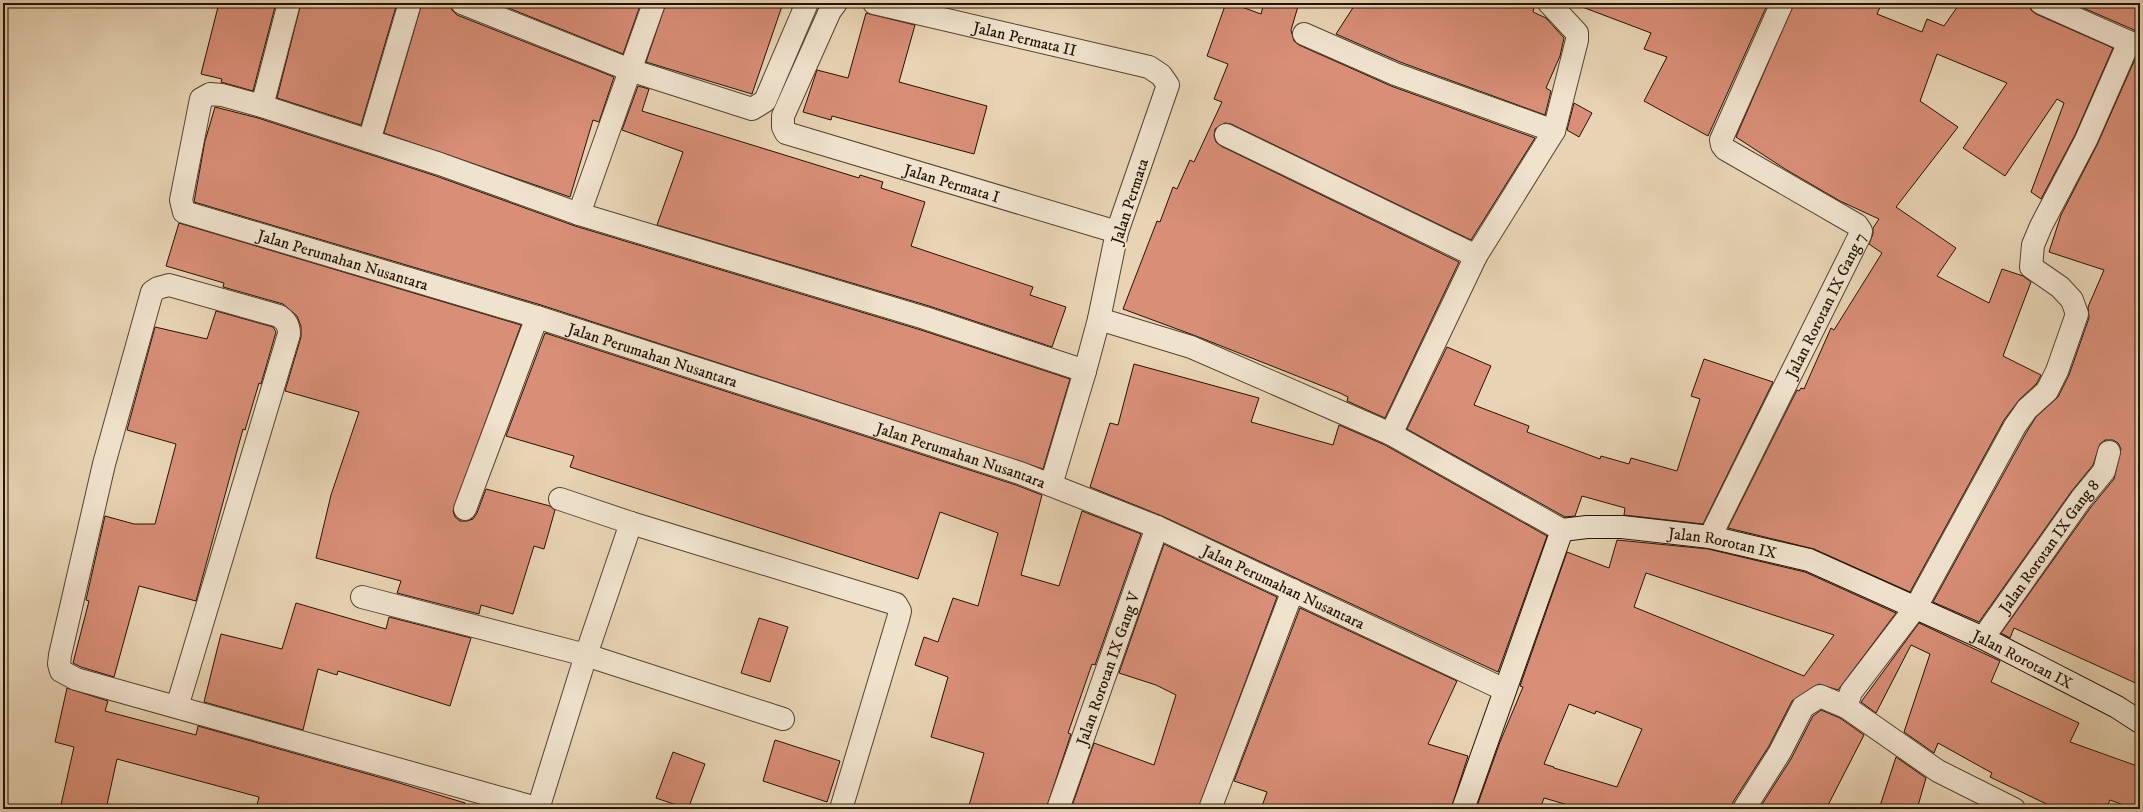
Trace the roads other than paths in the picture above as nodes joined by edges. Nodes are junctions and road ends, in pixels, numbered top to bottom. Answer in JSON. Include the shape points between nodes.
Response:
{"nodes":[{"id":1,"x":289,"y":3,"type":"edge"},
{"id":2,"x":410,"y":3,"type":"edge"},
{"id":3,"x":462,"y":3,"type":"edge"},
{"id":4,"x":654,"y":3,"type":"edge"},
{"id":5,"x":807,"y":3,"type":"edge"},
{"id":6,"x":836,"y":3,"type":"edge"},
{"id":7,"x":874,"y":3,"type":"edge"},
{"id":8,"x":1549,"y":3,"type":"edge"},
{"id":9,"x":1782,"y":3,"type":"edge"},
{"id":10,"x":2041,"y":3,"type":"edge"},
{"id":11,"x":1304,"y":34,"type":"dead end"},
{"id":12,"x":2134,"y":45,"type":"edge"},
{"id":13,"x":630,"y":70,"type":"junction"},
{"id":14,"x":1168,"y":85,"type":"joint"},
{"id":15,"x":262,"y":106,"type":"junction"},
{"id":16,"x":1554,"y":131,"type":"junction"},
{"id":17,"x":1226,"y":135,"type":"dead end"},
{"id":18,"x":369,"y":141,"type":"junction"},
{"id":19,"x":579,"y":214,"type":"junction"},
{"id":20,"x":1117,"y":232,"type":"junction"},
{"id":21,"x":1476,"y":256,"type":"junction"},
{"id":22,"x":537,"y":317,"type":"junction"},
{"id":23,"x":1099,"y":319,"type":"junction"},
{"id":24,"x":1085,"y":371,"type":"junction"},
{"id":25,"x":1391,"y":434,"type":"junction"},
{"id":26,"x":2109,"y":452,"type":"dead end"},
{"id":27,"x":1055,"y":487,"type":"junction"},
{"id":28,"x":560,"y":499,"type":"dead end"},
{"id":29,"x":465,"y":510,"type":"dead end"},
{"id":30,"x":631,"y":524,"type":"junction"},
{"id":31,"x":1157,"y":527,"type":"junction"},
{"id":32,"x":1562,"y":530,"type":"junction"},
{"id":33,"x":1710,"y":537,"type":"junction"},
{"id":34,"x":1293,"y":590,"type":"junction"},
{"id":35,"x":362,"y":597,"type":"dead end"},
{"id":36,"x":1916,"y":607,"type":"junction"},
{"id":37,"x":1983,"y":638,"type":"junction"},
{"id":38,"x":586,"y":655,"type":"junction"},
{"id":39,"x":1505,"y":690,"type":"junction"},
{"id":40,"x":177,"y":707,"type":"junction"},
{"id":41,"x":1846,"y":707,"type":"junction"},
{"id":42,"x":783,"y":719,"type":"dead end"},
{"id":43,"x":2140,"y":722,"type":"edge"},
{"id":44,"x":539,"y":809,"type":"edge"},
{"id":45,"x":841,"y":809,"type":"edge"},
{"id":46,"x":1058,"y":809,"type":"edge"},
{"id":47,"x":1210,"y":809,"type":"edge"},
{"id":48,"x":1463,"y":809,"type":"edge"},
{"id":49,"x":1744,"y":809,"type":"edge"},
{"id":50,"x":2014,"y":809,"type":"edge"}],
"edges":[{"from":1,"to":15,"type":"street"},
{"from":2,"to":18,"type":"street"},
{"from":3,"to":13,"type":"street"},
{"from":4,"to":13,"type":"street"},
{"from":5,"to":13,"type":"street","via":[[765,101],[758,107],[743,107]]},
{"from":6,"to":20,"type":"street","name":"Jalan Permata I","via":[[830,11],[783,116],[786,133]]},
{"from":7,"to":14,"type":"street","name":"Jalan Permata II","via":[[1149,67],[1161,75]]},
{"from":8,"to":16,"type":"street","via":[[1577,33]]},
{"from":9,"to":33,"type":"street","name":"Jalan Rorotan IX Gang 7","via":[[1721,140],[1722,145],[1857,225],[1861,231],[1785,390]]},
{"from":10,"to":12,"type":"street"},
{"from":11,"to":16,"type":"street","via":[[1395,74]]},
{"from":12,"to":36,"type":"street","via":[[2033,245],[2031,267],[2060,287],[2072,300],[2077,314],[2058,371],[2047,391],[2014,426]]},
{"from":13,"to":19,"type":"street"},
{"from":14,"to":20,"type":"street","name":"Jalan Permata"},
{"from":15,"to":18,"type":"street","name":"Jalan Perumahan Nusantara"},
{"from":15,"to":22,"type":"street","name":"Jalan Perumahan Nusantara","via":[[222,95],[210,94],[201,99],[181,200],[184,212]]},
{"from":16,"to":21,"type":"street"},
{"from":17,"to":21,"type":"street"},
{"from":18,"to":19,"type":"street","name":"Jalan Perumahan Nusantara"},
{"from":19,"to":24,"type":"street","name":"Jalan Perumahan Nusantara","via":[[925,318]]},
{"from":20,"to":23,"type":"street","name":"Jalan Permata"},
{"from":21,"to":25,"type":"street"},
{"from":22,"to":27,"type":"street","name":"Jalan Perumahan Nusantara"},
{"from":22,"to":29,"type":"street"},
{"from":23,"to":24,"type":"street","name":"Jalan Permata"},
{"from":23,"to":25,"type":"street","via":[[1191,347]]},
{"from":24,"to":27,"type":"street","name":"Jalan Perumahan Nusantara"},
{"from":25,"to":32,"type":"street"},
{"from":26,"to":37,"type":"street","name":"Jalan Rorotan IX Gang 8","via":[[2104,471],[2081,499]]},
{"from":27,"to":31,"type":"street","name":"Jalan Perumahan Nusantara"},
{"from":28,"to":30,"type":"street"},
{"from":30,"to":38,"type":"street"},
{"from":30,"to":45,"type":"street","via":[[896,604],[900,612]]},
{"from":31,"to":34,"type":"street","name":"Jalan Perumahan Nusantara"},
{"from":31,"to":46,"type":"street","name":"Jalan Rorotan IX Gang V"},
{"from":32,"to":33,"type":"street","name":"Jalan Rorotan IX","via":[[1622,527]]},
{"from":32,"to":39,"type":"street"},
{"from":33,"to":36,"type":"street","name":"Jalan Rorotan IX","via":[[1809,560]]},
{"from":34,"to":39,"type":"street","name":"Jalan Perumahan Nusantara"},
{"from":34,"to":47,"type":"street"},
{"from":35,"to":38,"type":"street"},
{"from":36,"to":37,"type":"street","name":"Jalan Rorotan IX"},
{"from":36,"to":41,"type":"street","via":[[1851,692]]},
{"from":37,"to":43,"type":"street","name":"Jalan Rorotan IX"},
{"from":38,"to":42,"type":"street"},
{"from":38,"to":44,"type":"street"},
{"from":39,"to":48,"type":"street"},
{"from":40,"to":40,"type":"street","via":[[289,327],[279,316],[170,285],[152,292],[104,464],[59,664],[61,671],[76,679]]},
{"from":40,"to":44,"type":"street"},
{"from":41,"to":49,"type":"street","via":[[1820,696],[1803,707],[1780,752]]},
{"from":41,"to":50,"type":"street","via":[[1938,771]]}]}
